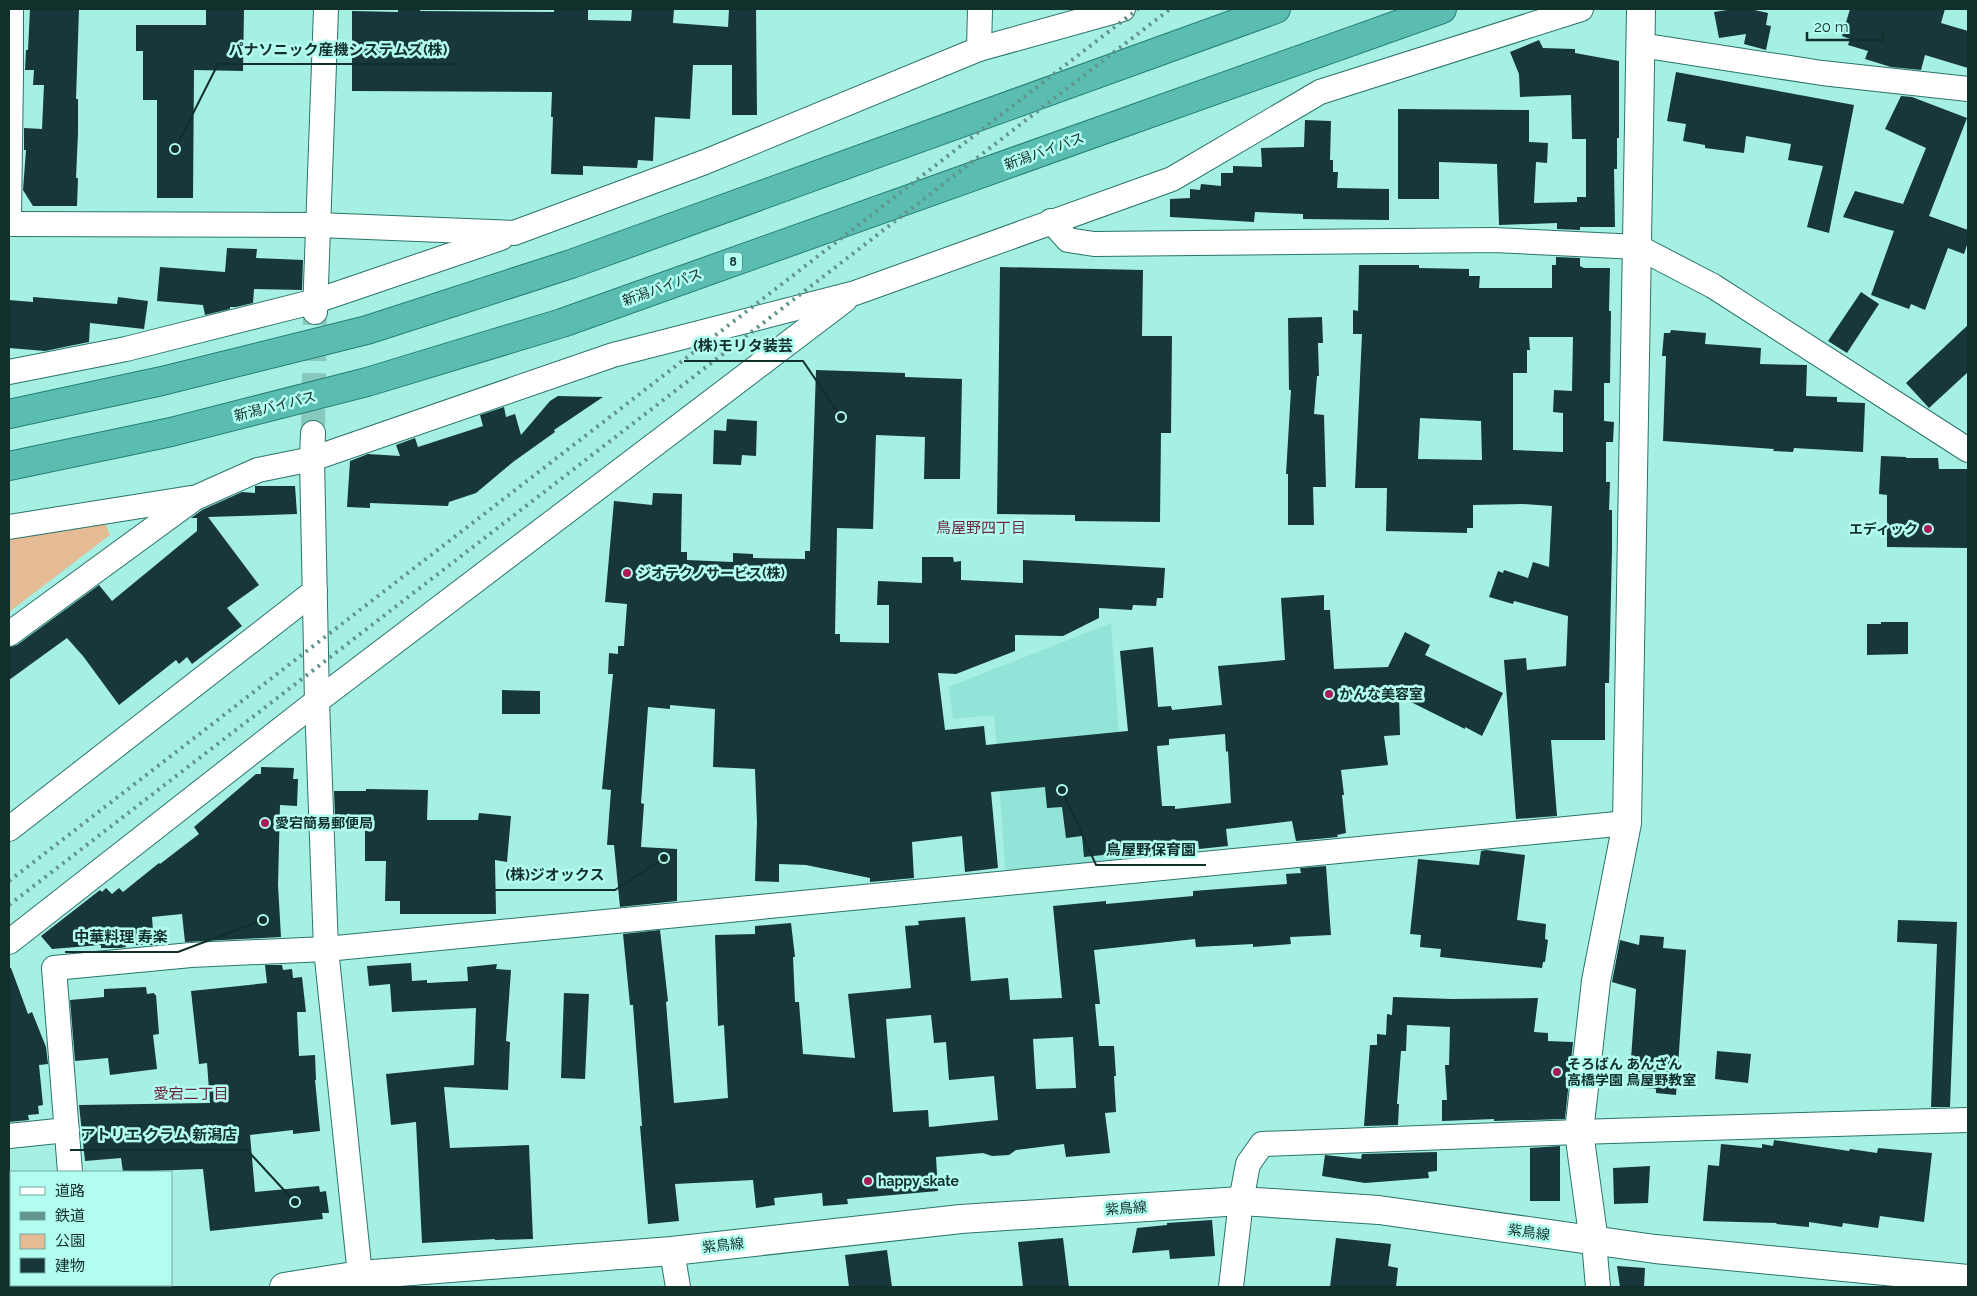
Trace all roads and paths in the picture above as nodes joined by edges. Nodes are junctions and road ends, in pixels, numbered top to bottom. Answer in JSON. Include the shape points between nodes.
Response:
{"nodes":[{"id":1,"x":11,"y":9,"type":"edge"},
{"id":2,"x":326,"y":9,"type":"edge"},
{"id":3,"x":980,"y":9,"type":"edge"},
{"id":4,"x":1123,"y":9,"type":"edge"},
{"id":5,"x":1276,"y":9,"type":"edge"},
{"id":6,"x":1442,"y":9,"type":"edge"},
{"id":7,"x":1581,"y":9,"type":"edge"},
{"id":8,"x":1641,"y":9,"type":"edge"},
{"id":9,"x":1088,"y":15,"type":"edge"},
{"id":10,"x":1640,"y":46,"type":"junction"},
{"id":11,"x":979,"y":50,"type":"junction"},
{"id":12,"x":10,"y":74,"type":"edge"},
{"id":13,"x":1968,"y":88,"type":"edge"},
{"id":14,"x":9,"y":215,"type":"edge"},
{"id":15,"x":1051,"y":222,"type":"junction"},
{"id":16,"x":9,"y":224,"type":"edge"},
{"id":17,"x":318,"y":225,"type":"junction"},
{"id":18,"x":514,"y":233,"type":"junction"},
{"id":19,"x":1638,"y":247,"type":"junction"},
{"id":20,"x":855,"y":293,"type":"junction"},
{"id":21,"x":316,"y":306,"type":"junction"},
{"id":22,"x":9,"y":372,"type":"edge"},
{"id":23,"x":9,"y":414,"type":"edge"},
{"id":24,"x":313,"y":434,"type":"tunnel mouth"},
{"id":25,"x":1968,"y":450,"type":"edge"},
{"id":26,"x":312,"y":459,"type":"junction"},
{"id":27,"x":9,"y":466,"type":"edge"},
{"id":28,"x":195,"y":498,"type":"junction"},
{"id":29,"x":9,"y":527,"type":"edge"},
{"id":30,"x":315,"y":591,"type":"junction"},
{"id":31,"x":9,"y":634,"type":"edge"},
{"id":32,"x":317,"y":701,"type":"junction"},
{"id":33,"x":1628,"y":823,"type":"junction"},
{"id":34,"x":9,"y":829,"type":"edge"},
{"id":35,"x":9,"y":942,"type":"edge"},
{"id":36,"x":326,"y":949,"type":"junction"},
{"id":37,"x":1968,"y":1120,"type":"edge"},
{"id":38,"x":67,"y":1130,"type":"junction"},
{"id":39,"x":1579,"y":1132,"type":"junction"},
{"id":40,"x":9,"y":1136,"type":"edge"},
{"id":41,"x":70,"y":1171,"type":"edge"},
{"id":42,"x":1241,"y":1201,"type":"junction"},
{"id":43,"x":1594,"y":1242,"type":"junction"},
{"id":44,"x":672,"y":1251,"type":"junction"},
{"id":45,"x":360,"y":1275,"type":"junction"},
{"id":46,"x":1968,"y":1279,"type":"edge"},
{"id":47,"x":284,"y":1287,"type":"edge"},
{"id":48,"x":678,"y":1287,"type":"edge"},
{"id":49,"x":1232,"y":1287,"type":"edge"},
{"id":50,"x":1598,"y":1287,"type":"edge"}],
"edges":[{"from":1,"to":12,"type":"street"},
{"from":2,"to":17,"type":"street"},
{"from":3,"to":11,"type":"street"},
{"from":4,"to":9,"type":"street"},
{"from":5,"to":23,"type":"highway","via":[[571,264],[367,330],[162,381]]},
{"from":6,"to":27,"type":"highway","name":"新潟バイパス","number":"8","via":[[562,323],[339,389],[172,432]]},
{"from":7,"to":15,"type":"street","via":[[1320,92],[1172,179]]},
{"from":8,"to":10,"type":"street"},
{"from":9,"to":11,"type":"street"},
{"from":10,"to":13,"type":"street","via":[[1822,73]]},
{"from":10,"to":19,"type":"street"},
{"from":11,"to":18,"type":"street","via":[[705,162]]},
{"from":12,"to":14,"type":"street"},
{"from":15,"to":19,"type":"street","via":[[1068,240],[1094,244],[1494,240]]},
{"from":15,"to":20,"type":"street"},
{"from":16,"to":17,"type":"street"},
{"from":17,"to":18,"type":"street"},
{"from":17,"to":21,"type":"street"},
{"from":18,"to":21,"type":"street"},
{"from":19,"to":25,"type":"street","via":[[1714,286]]},
{"from":19,"to":33,"type":"street"},
{"from":20,"to":26,"type":"street","via":[[613,355]]},
{"from":20,"to":32,"type":"street"},
{"from":21,"to":22,"type":"street"},
{"from":24,"to":26,"type":"street"},
{"from":26,"to":28,"type":"street","via":[[258,470]]},
{"from":26,"to":30,"type":"street"},
{"from":28,"to":29,"type":"street"},
{"from":28,"to":31,"type":"street"},
{"from":30,"to":32,"type":"street"},
{"from":30,"to":34,"type":"street"},
{"from":32,"to":35,"type":"street"},
{"from":32,"to":36,"type":"street"},
{"from":33,"to":36,"type":"street"},
{"from":33,"to":39,"type":"street","via":[[1596,981]]},
{"from":36,"to":38,"type":"street","via":[[191,955],[54,968]]},
{"from":36,"to":45,"type":"street"},
{"from":37,"to":39,"type":"street"},
{"from":38,"to":40,"type":"street"},
{"from":38,"to":41,"type":"street"},
{"from":39,"to":42,"type":"street","via":[[1262,1144],[1248,1164]]},
{"from":39,"to":43,"type":"street"},
{"from":42,"to":43,"type":"street","name":"紫鳥線","via":[[1379,1210]]},
{"from":42,"to":44,"type":"street","name":"紫鳥線","via":[[961,1220]]},
{"from":42,"to":49,"type":"street"},
{"from":43,"to":46,"type":"street","name":"紫鳥線"},
{"from":43,"to":50,"type":"street"},
{"from":44,"to":45,"type":"street","name":"紫鳥線"},
{"from":44,"to":48,"type":"street"},
{"from":45,"to":47,"type":"street","name":"紫鳥線"}]}
